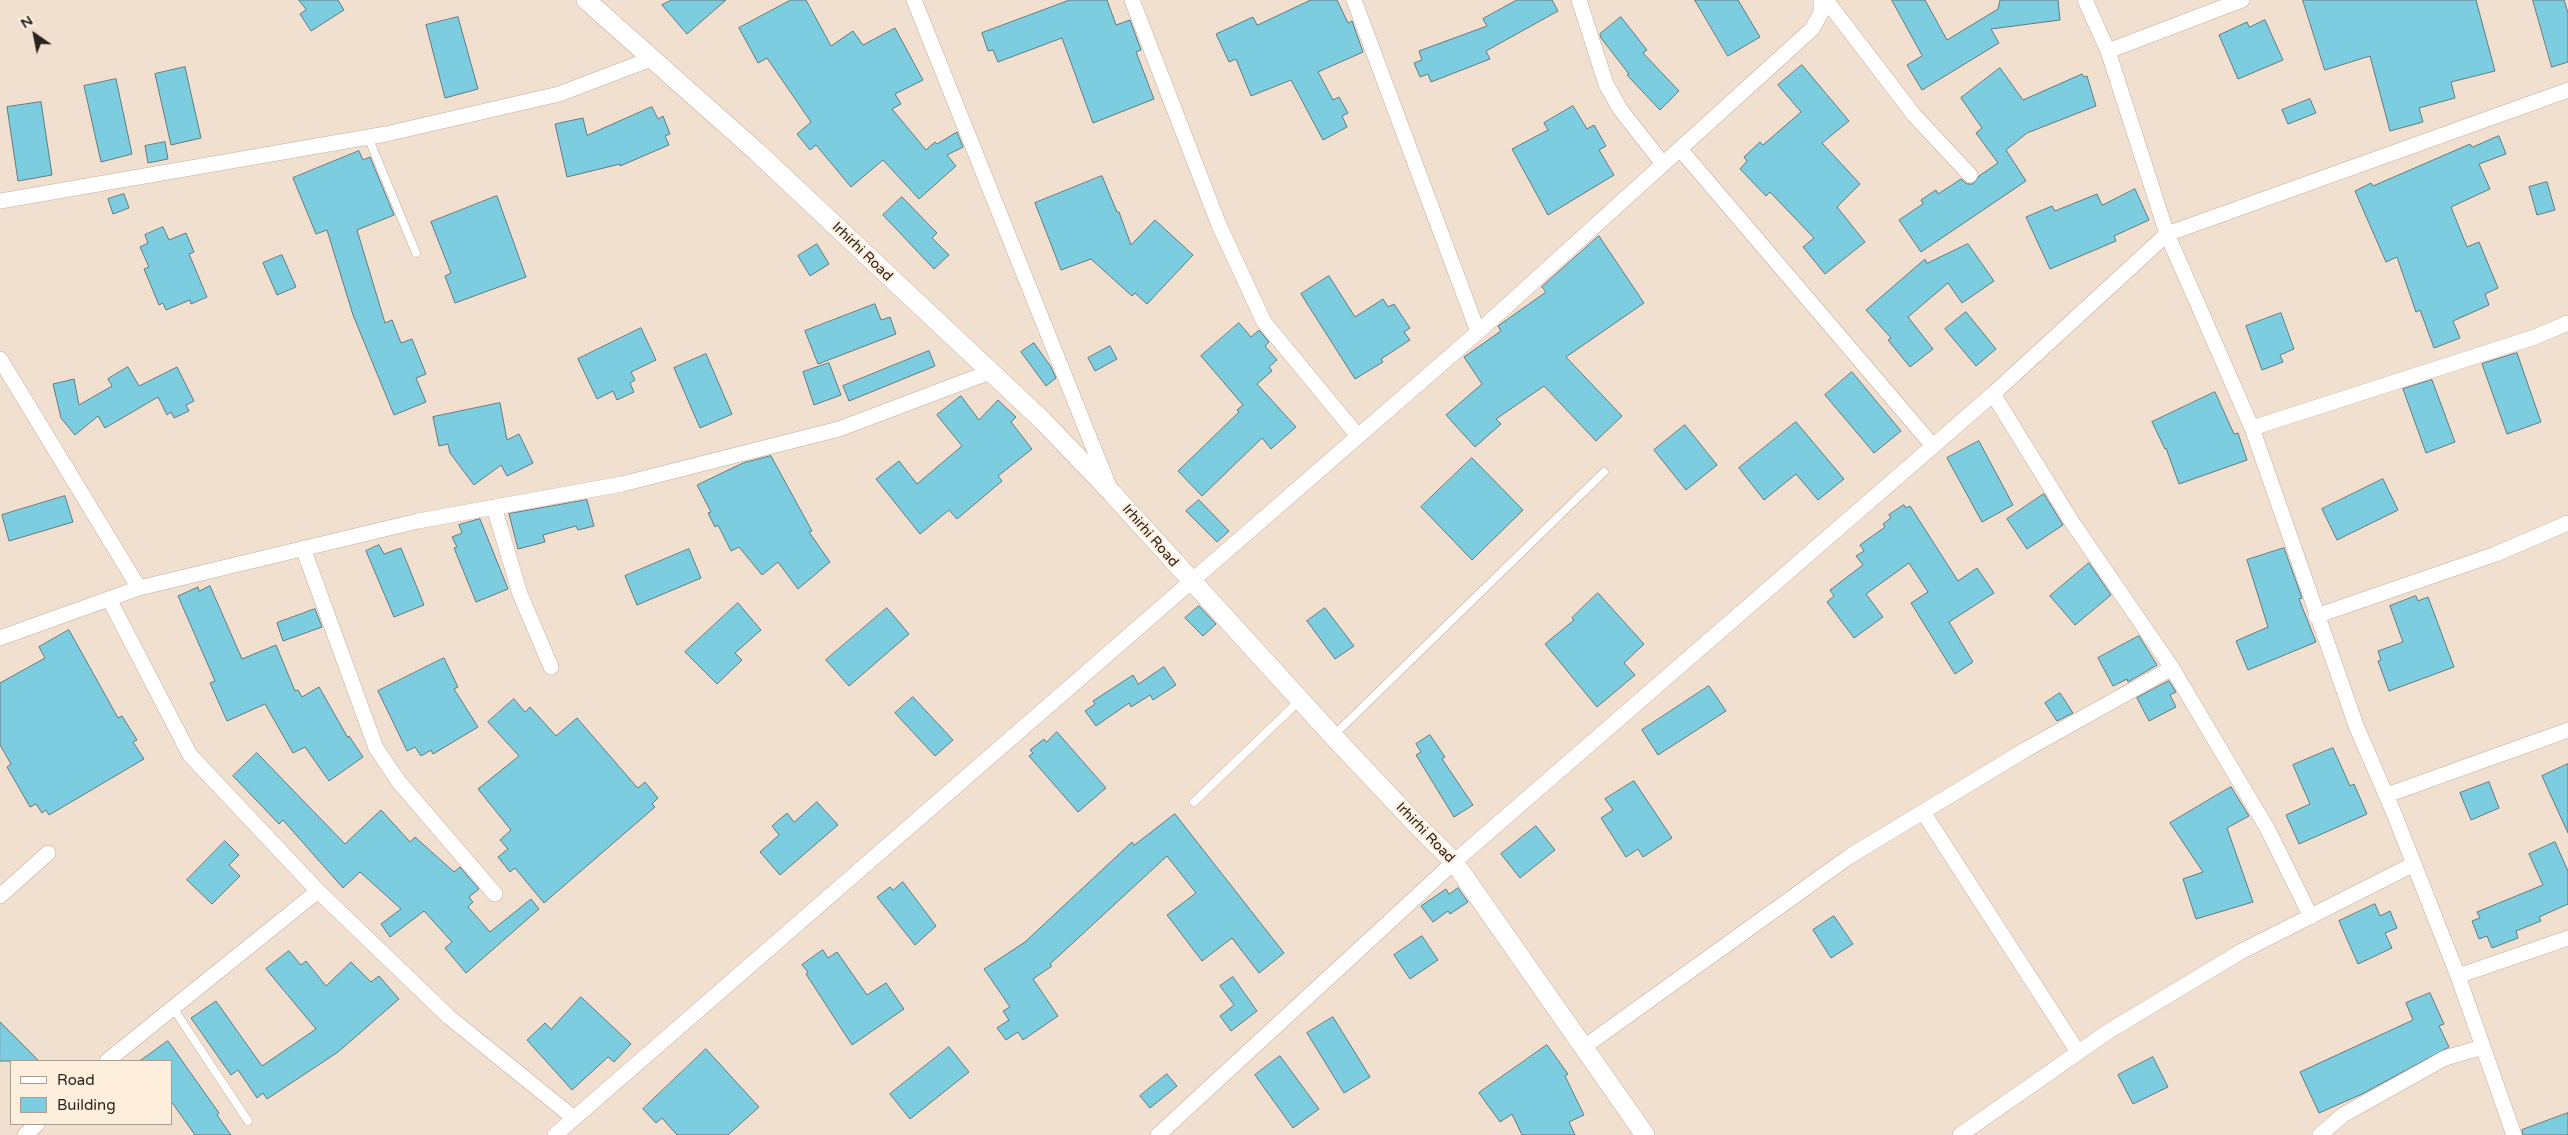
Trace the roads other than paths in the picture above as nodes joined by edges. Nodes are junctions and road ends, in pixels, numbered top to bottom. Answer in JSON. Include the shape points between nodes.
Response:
{"nodes":[{"id":1,"x":586,"y":0,"type":"edge"},
{"id":2,"x":914,"y":0,"type":"edge"},
{"id":3,"x":1132,"y":0,"type":"edge"},
{"id":4,"x":1354,"y":0,"type":"edge"},
{"id":5,"x":1579,"y":0,"type":"edge"},
{"id":6,"x":1821,"y":0,"type":"edge"},
{"id":7,"x":1826,"y":0,"type":"edge"},
{"id":8,"x":2085,"y":0,"type":"edge"},
{"id":9,"x":2242,"y":0,"type":"edge"},
{"id":10,"x":2108,"y":51,"type":"junction"},
{"id":11,"x":651,"y":59,"type":"junction"},
{"id":12,"x":2568,"y":90,"type":"edge"},
{"id":13,"x":368,"y":137,"type":"junction"},
{"id":14,"x":1680,"y":149,"type":"junction"},
{"id":15,"x":1663,"y":164,"type":"junction"},
{"id":16,"x":1970,"y":174,"type":"dead end"},
{"id":17,"x":0,"y":201,"type":"edge"},
{"id":18,"x":2167,"y":234,"type":"junction"},
{"id":19,"x":416,"y":252,"type":"dead end"},
{"id":20,"x":2568,"y":323,"type":"edge"},
{"id":21,"x":1478,"y":332,"type":"junction"},
{"id":22,"x":0,"y":359,"type":"edge"},
{"id":23,"x":990,"y":372,"type":"junction"},
{"id":24,"x":1993,"y":394,"type":"junction"},
{"id":25,"x":2252,"y":428,"type":"junction"},
{"id":26,"x":1358,"y":436,"type":"junction"},
{"id":27,"x":1934,"y":446,"type":"junction"},
{"id":28,"x":1604,"y":472,"type":"dead end"},
{"id":29,"x":1112,"y":493,"type":"junction"},
{"id":30,"x":494,"y":507,"type":"junction"},
{"id":31,"x":2568,"y":523,"type":"edge"},
{"id":32,"x":303,"y":548,"type":"junction"},
{"id":33,"x":1192,"y":583,"type":"junction"},
{"id":34,"x":139,"y":588,"type":"junction"},
{"id":35,"x":108,"y":599,"type":"junction"},
{"id":36,"x":2316,"y":616,"type":"junction"},
{"id":37,"x":0,"y":638,"type":"edge"},
{"id":38,"x":551,"y":667,"type":"dead end"},
{"id":39,"x":2172,"y":668,"type":"junction"},
{"id":40,"x":1300,"y":700,"type":"junction"},
{"id":41,"x":2568,"y":730,"type":"edge"},
{"id":42,"x":1333,"y":736,"type":"junction"},
{"id":43,"x":2387,"y":796,"type":"junction"},
{"id":44,"x":1194,"y":802,"type":"dead end"},
{"id":45,"x":1923,"y":812,"type":"junction"},
{"id":46,"x":48,"y":853,"type":"dead end"},
{"id":47,"x":1454,"y":862,"type":"junction"},
{"id":48,"x":2414,"y":864,"type":"junction"},
{"id":49,"x":318,"y":891,"type":"junction"},
{"id":50,"x":495,"y":894,"type":"dead end"},
{"id":51,"x":0,"y":896,"type":"edge"},
{"id":52,"x":2311,"y":917,"type":"junction"},
{"id":53,"x":2568,"y":938,"type":"edge"},
{"id":54,"x":2458,"y":976,"type":"junction"},
{"id":55,"x":173,"y":1008,"type":"junction"},
{"id":56,"x":1584,"y":1047,"type":"junction"},
{"id":57,"x":2483,"y":1047,"type":"junction"},
{"id":58,"x":2078,"y":1052,"type":"junction"},
{"id":59,"x":108,"y":1060,"type":"edge"},
{"id":60,"x":574,"y":1118,"type":"junction"},
{"id":61,"x":248,"y":1121,"type":"dead end"},
{"id":62,"x":36,"y":1125,"type":"edge"},
{"id":63,"x":24,"y":1135,"type":"edge"},
{"id":64,"x":555,"y":1135,"type":"edge"},
{"id":65,"x":1158,"y":1135,"type":"edge"},
{"id":66,"x":1646,"y":1135,"type":"edge"},
{"id":67,"x":1960,"y":1135,"type":"edge"},
{"id":68,"x":2320,"y":1135,"type":"edge"},
{"id":69,"x":2514,"y":1135,"type":"edge"}],
"edges":[{"from":1,"to":11,"type":"street","name":"Irhirhi Road"},
{"from":2,"to":29,"type":"street"},
{"from":3,"to":26,"type":"street","via":[[1218,225],[1264,322]]},
{"from":4,"to":21,"type":"street"},
{"from":5,"to":15,"type":"street","via":[[1606,84],[1620,110]]},
{"from":6,"to":14,"type":"street","via":[[1822,13],[1812,29]]},
{"from":7,"to":16,"type":"street","via":[[1914,115]]},
{"from":8,"to":10,"type":"street"},
{"from":9,"to":10,"type":"street"},
{"from":10,"to":18,"type":"street"},
{"from":11,"to":13,"type":"street","via":[[559,94]]},
{"from":11,"to":23,"type":"street","name":"Irhirhi Road","via":[[757,152]]},
{"from":12,"to":18,"type":"street"},
{"from":13,"to":17,"type":"street"},
{"from":13,"to":19,"type":"lane"},
{"from":14,"to":15,"type":"street"},
{"from":14,"to":27,"type":"street"},
{"from":15,"to":21,"type":"street"},
{"from":18,"to":24,"type":"street"},
{"from":18,"to":25,"type":"street"},
{"from":20,"to":25,"type":"street","via":[[2535,337]]},
{"from":21,"to":26,"type":"street"},
{"from":22,"to":34,"type":"street"},
{"from":23,"to":29,"type":"street","name":"Irhirhi Road"},
{"from":23,"to":30,"type":"street","via":[[839,429],[622,484]]},
{"from":24,"to":27,"type":"street"},
{"from":24,"to":39,"type":"street","via":[[2072,522]]},
{"from":25,"to":36,"type":"street"},
{"from":26,"to":33,"type":"street"},
{"from":27,"to":47,"type":"street"},
{"from":28,"to":42,"type":"lane"},
{"from":29,"to":33,"type":"street","name":"Irhirhi Road"},
{"from":30,"to":32,"type":"street"},
{"from":30,"to":38,"type":"street","via":[[520,594]]},
{"from":31,"to":36,"type":"street","via":[[2496,554]]},
{"from":32,"to":34,"type":"street"},
{"from":32,"to":50,"type":"street","via":[[376,748],[399,782]]},
{"from":33,"to":40,"type":"street","name":"Irhirhi Road"},
{"from":33,"to":60,"type":"street"},
{"from":34,"to":35,"type":"street"},
{"from":35,"to":37,"type":"street"},
{"from":35,"to":49,"type":"street","via":[[190,755]]},
{"from":36,"to":43,"type":"street","via":[[2357,728]]},
{"from":39,"to":45,"type":"street","via":[[2025,750]]},
{"from":39,"to":52,"type":"street","via":[[2267,828]]},
{"from":40,"to":42,"type":"street","name":"Irhirhi Road"},
{"from":40,"to":44,"type":"lane"},
{"from":41,"to":43,"type":"street"},
{"from":42,"to":47,"type":"street","name":"Irhirhi Road"},
{"from":43,"to":48,"type":"street"},
{"from":45,"to":56,"type":"street","via":[[1850,856]]},
{"from":45,"to":58,"type":"street"},
{"from":46,"to":51,"type":"street"},
{"from":47,"to":56,"type":"street","name":"Irhirhi Road"},
{"from":47,"to":65,"type":"street"},
{"from":48,"to":52,"type":"street"},
{"from":48,"to":54,"type":"street"},
{"from":49,"to":55,"type":"street"},
{"from":49,"to":60,"type":"street","via":[[449,1017]]},
{"from":52,"to":58,"type":"street","via":[[2242,951]]},
{"from":53,"to":54,"type":"street"},
{"from":54,"to":57,"type":"street"},
{"from":55,"to":59,"type":"street"},
{"from":55,"to":61,"type":"lane"},
{"from":56,"to":66,"type":"street","name":"Irhirhi Road"},
{"from":57,"to":68,"type":"street","via":[[2445,1058],[2343,1115]]},
{"from":57,"to":69,"type":"street"},
{"from":58,"to":67,"type":"street"},
{"from":60,"to":64,"type":"street"},
{"from":62,"to":63,"type":"street"}]}
